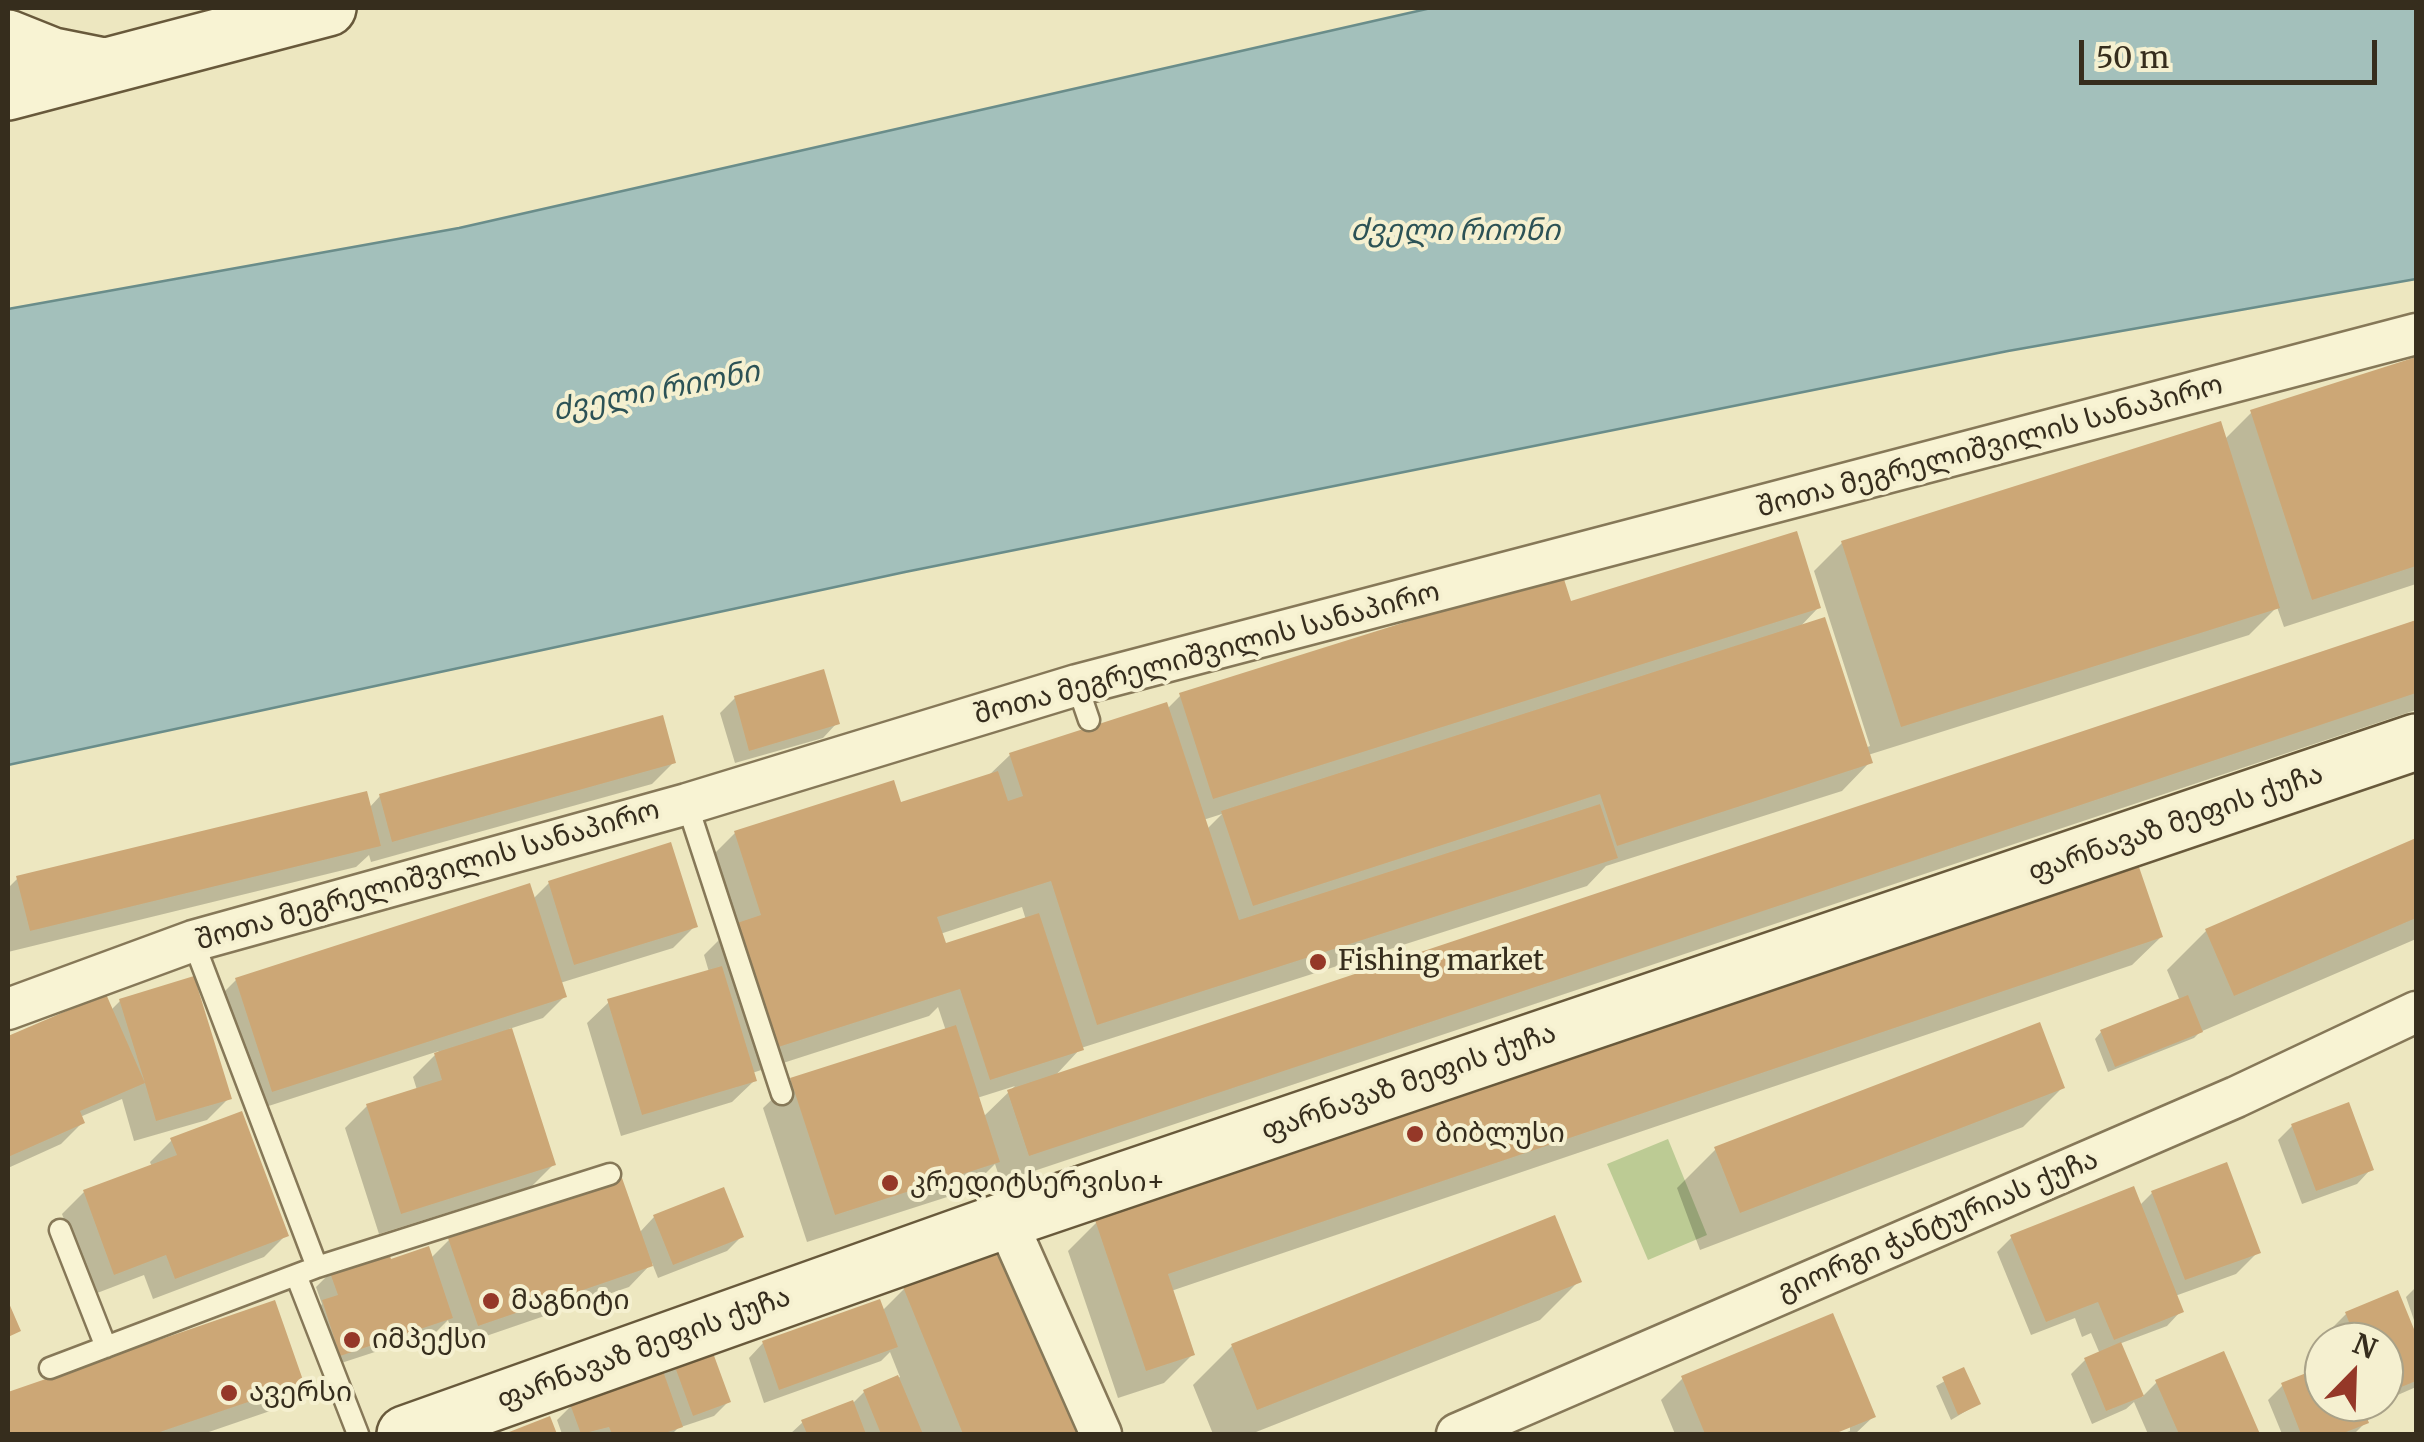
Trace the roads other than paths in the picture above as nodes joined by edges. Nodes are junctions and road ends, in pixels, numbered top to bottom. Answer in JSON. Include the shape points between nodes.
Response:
{"nodes":[{"id":1,"x":328,"y":8,"type":"edge"},
{"id":2,"x":8,"y":38,"type":"edge"},
{"id":3,"x":106,"y":67,"type":"junction"},
{"id":4,"x":8,"y":92,"type":"edge"},
{"id":5,"x":2416,"y":334,"type":"edge"},
{"id":6,"x":2416,"y":742,"type":"edge"},
{"id":7,"x":686,"y":804,"type":"junction"},
{"id":8,"x":193,"y":941,"type":"junction"},
{"id":9,"x":8,"y":1010,"type":"edge"},
{"id":10,"x":2416,"y":1012,"type":"edge"},
{"id":11,"x":782,"y":1094,"type":"dead end"},
{"id":12,"x":610,"y":1174,"type":"dead end"},
{"id":13,"x":1006,"y":1220,"type":"junction"},
{"id":14,"x":60,"y":1230,"type":"dead end"},
{"id":15,"x":307,"y":1271,"type":"junction"},
{"id":16,"x":106,"y":1346,"type":"junction"},
{"id":17,"x":50,"y":1368,"type":"dead end"},
{"id":18,"x":358,"y":1434,"type":"edge"},
{"id":19,"x":404,"y":1434,"type":"edge"},
{"id":20,"x":1101,"y":1434,"type":"edge"},
{"id":21,"x":1457,"y":1434,"type":"edge"}],
"edges":[{"from":1,"to":3,"type":"main road"},
{"from":2,"to":3,"type":"main road"},
{"from":3,"to":4,"type":"main road"},
{"from":5,"to":7,"type":"street","name":"შოთა მეგრელიშვილის სანაპირო","via":[[1083,703]]},
{"from":6,"to":13,"type":"main road","name":"ფარნავაზ მეფის ქუჩა"},
{"from":7,"to":8,"type":"street","name":"შოთა მეგრელიშვილის სანაპირო"},
{"from":7,"to":11,"type":"lane"},
{"from":8,"to":9,"type":"street","name":"შოთა მეგრელიშვილის სანაპირო"},
{"from":8,"to":15,"type":"lane"},
{"from":10,"to":21,"type":"street","name":"გიორგი ჭანტურიას ქუჩა","via":[[2236,1097]]},
{"from":12,"to":15,"type":"lane"},
{"from":13,"to":19,"type":"main road","name":"ფარნავაზ მეფის ქუჩა"},
{"from":13,"to":20,"type":"street"},
{"from":14,"to":16,"type":"lane"},
{"from":15,"to":16,"type":"lane"},
{"from":15,"to":18,"type":"lane"},
{"from":16,"to":17,"type":"lane"}]}
